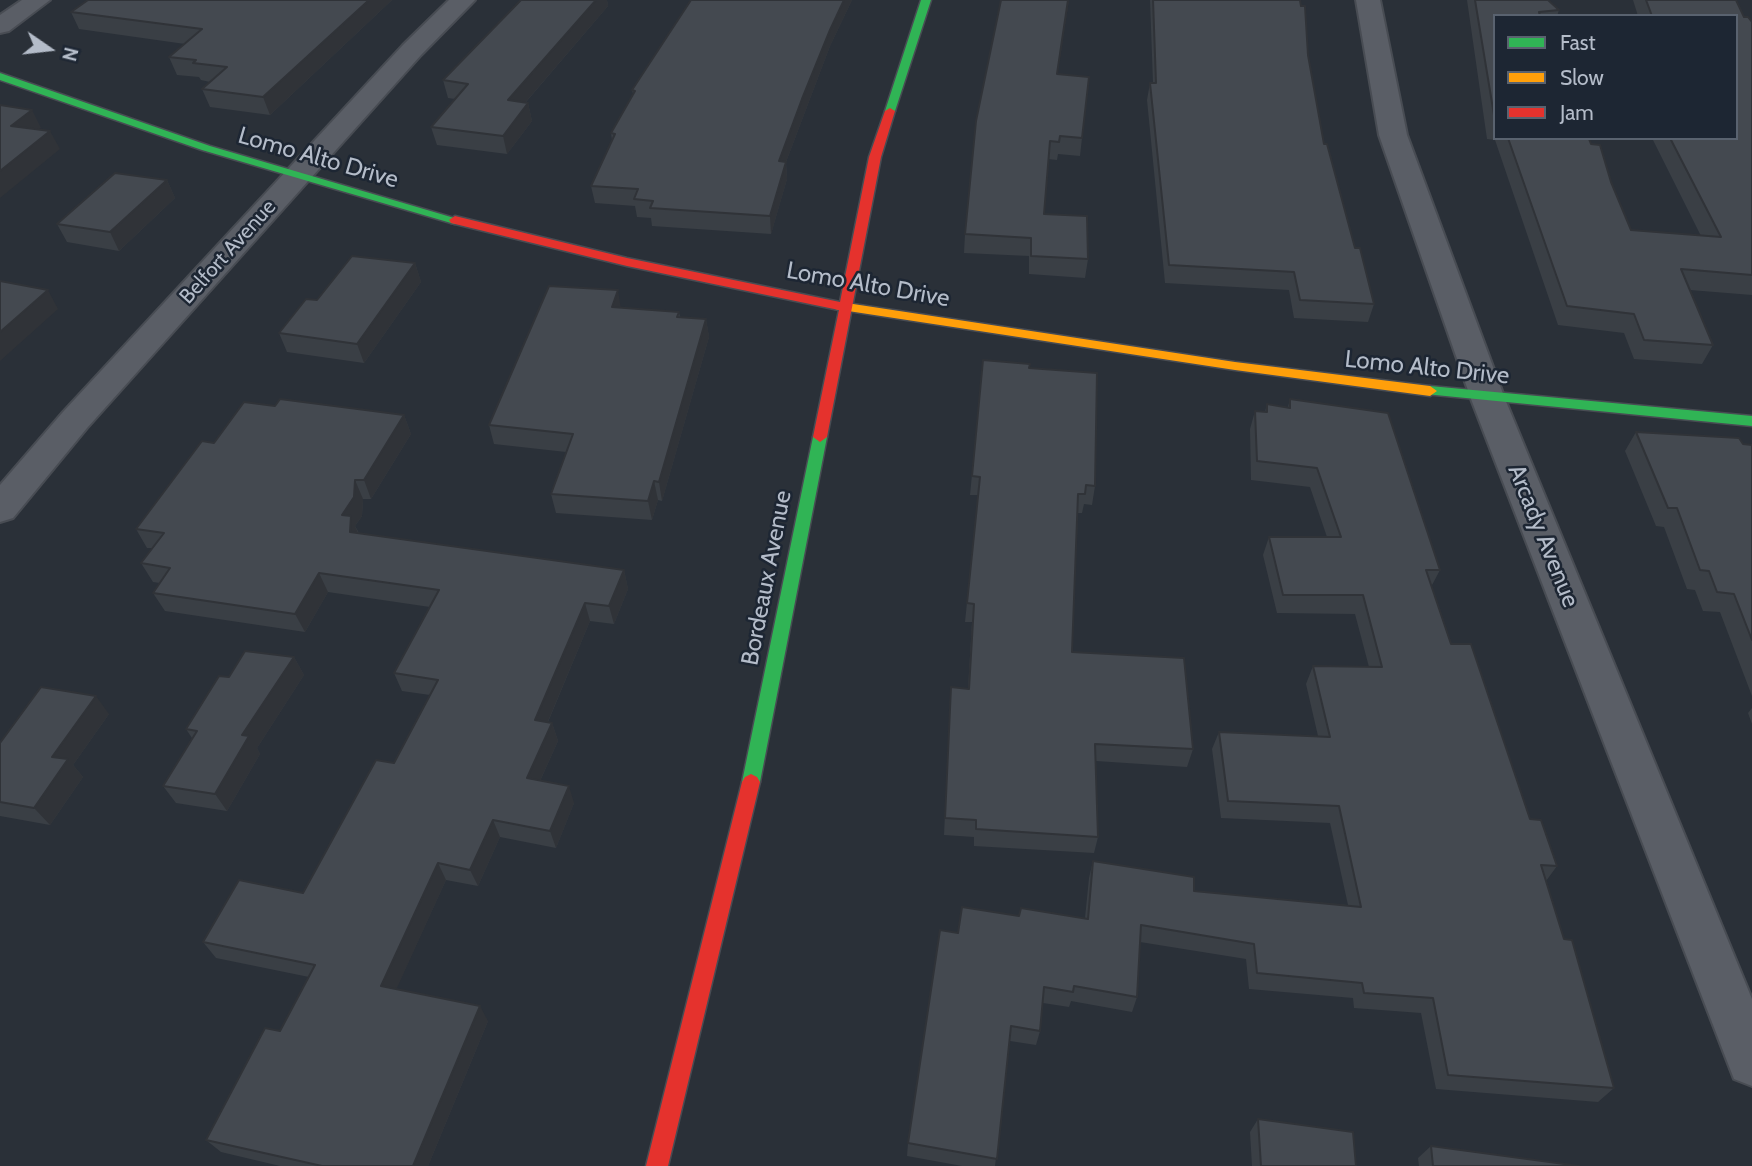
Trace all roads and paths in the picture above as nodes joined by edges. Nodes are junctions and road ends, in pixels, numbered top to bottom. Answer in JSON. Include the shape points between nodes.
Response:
{"nodes":[{"id":1,"x":38,"y":0,"type":"edge"},
{"id":2,"x":463,"y":0,"type":"edge"},
{"id":3,"x":926,"y":0,"type":"edge"},
{"id":4,"x":1368,"y":0,"type":"edge"},
{"id":5,"x":0,"y":26,"type":"edge"},
{"id":6,"x":0,"y":76,"type":"edge"},
{"id":7,"x":297,"y":177,"type":"junction"},
{"id":8,"x":843,"y":306,"type":"junction"},
{"id":9,"x":1489,"y":399,"type":"junction"},
{"id":10,"x":1752,"y":422,"type":"edge"},
{"id":11,"x":0,"y":509,"type":"edge"},
{"id":12,"x":1752,"y":1061,"type":"edge"},
{"id":13,"x":657,"y":1166,"type":"edge"}],
"edges":[{"from":1,"to":5,"type":"street"},
{"from":2,"to":7,"type":"street","name":"Belfort Avenue"},
{"from":3,"to":8,"type":"street","name":"Bordeaux Avenue","via":[[874,157]]},
{"from":4,"to":9,"type":"street","name":"Arcady Avenue","via":[[1393,135]]},
{"from":6,"to":7,"type":"street","name":"Lomo Alto Drive"},
{"from":7,"to":8,"type":"street","name":"Lomo Alto Drive","via":[[641,265]]},
{"from":7,"to":11,"type":"street","name":"Belfort Avenue"},
{"from":8,"to":9,"type":"street","name":"Lomo Alto Drive","via":[[1285,375]]},
{"from":8,"to":13,"type":"street","name":"Bordeaux Avenue","via":[[743,824]]},
{"from":9,"to":10,"type":"street","name":"Lomo Alto Drive"},
{"from":9,"to":12,"type":"street","name":"Arcady Avenue"}]}
